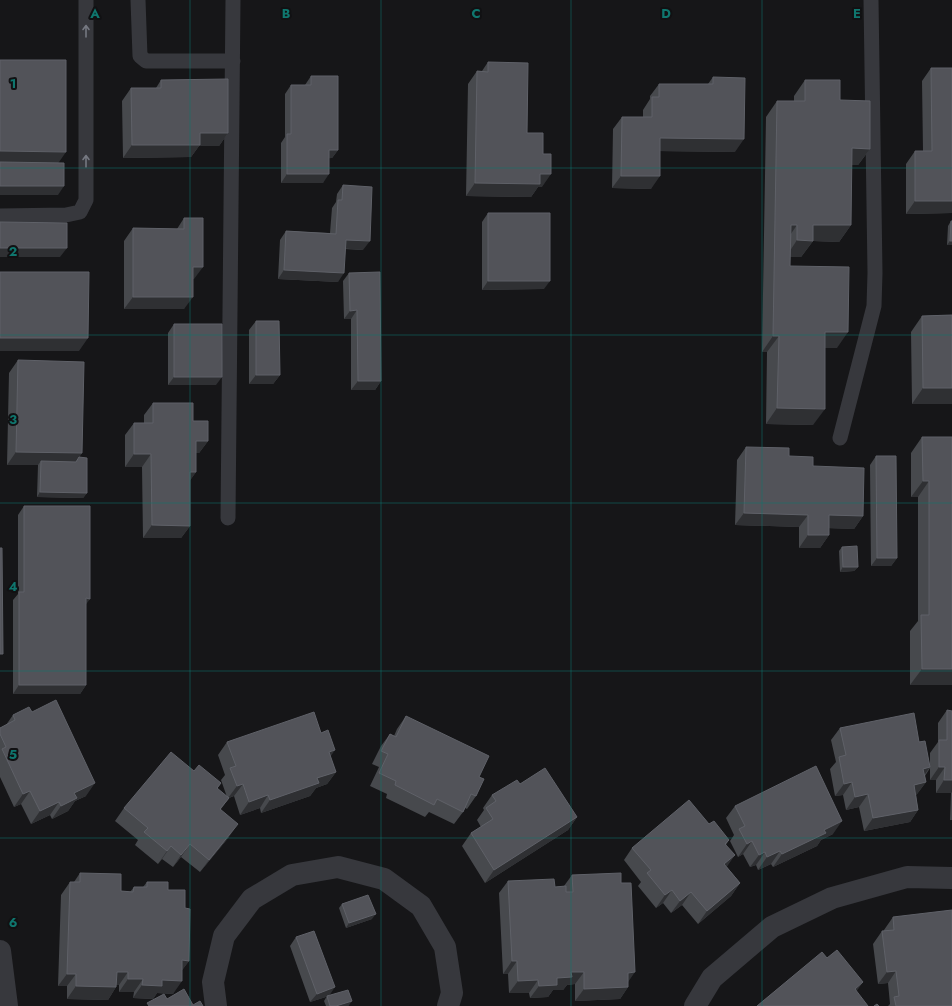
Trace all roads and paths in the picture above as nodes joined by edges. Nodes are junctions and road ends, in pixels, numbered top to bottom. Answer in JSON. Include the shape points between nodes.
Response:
{"nodes":[{"id":1,"x":86,"y":0,"type":"edge"},
{"id":2,"x":138,"y":0,"type":"edge"},
{"id":3,"x":234,"y":0,"type":"edge"},
{"id":4,"x":871,"y":0,"type":"edge"},
{"id":5,"x":233,"y":61,"type":"junction"},
{"id":6,"x":0,"y":216,"type":"edge"},
{"id":7,"x":840,"y":438,"type":"dead end"},
{"id":8,"x":228,"y":518,"type":"dead end"},
{"id":9,"x":952,"y":878,"type":"edge"},
{"id":10,"x":0,"y":951,"type":"edge"},
{"id":11,"x":7,"y":1006,"type":"edge"},
{"id":12,"x":216,"y":1006,"type":"edge"},
{"id":13,"x":448,"y":1006,"type":"edge"},
{"id":14,"x":695,"y":1006,"type":"edge"}],
"edges":[{"from":6,"to":1,"type":"lane","one_way":true,"via":[[66,215],[80,212],[86,200]]},
{"from":2,"to":5,"type":"lane","via":[[140,56],[146,61]]},
{"from":3,"to":5,"type":"lane"},
{"from":4,"to":7,"type":"lane","via":[[874,306]]},
{"from":5,"to":8,"type":"lane"},
{"from":9,"to":14,"type":"street","via":[[907,877],[832,898],[772,927],[712,978]]},
{"from":10,"to":11,"type":"street"},
{"from":12,"to":13,"type":"street","via":[[213,982],[224,936],[252,899],[292,875],[338,868],[384,879],[421,906],[445,947],[452,993]]}]}
